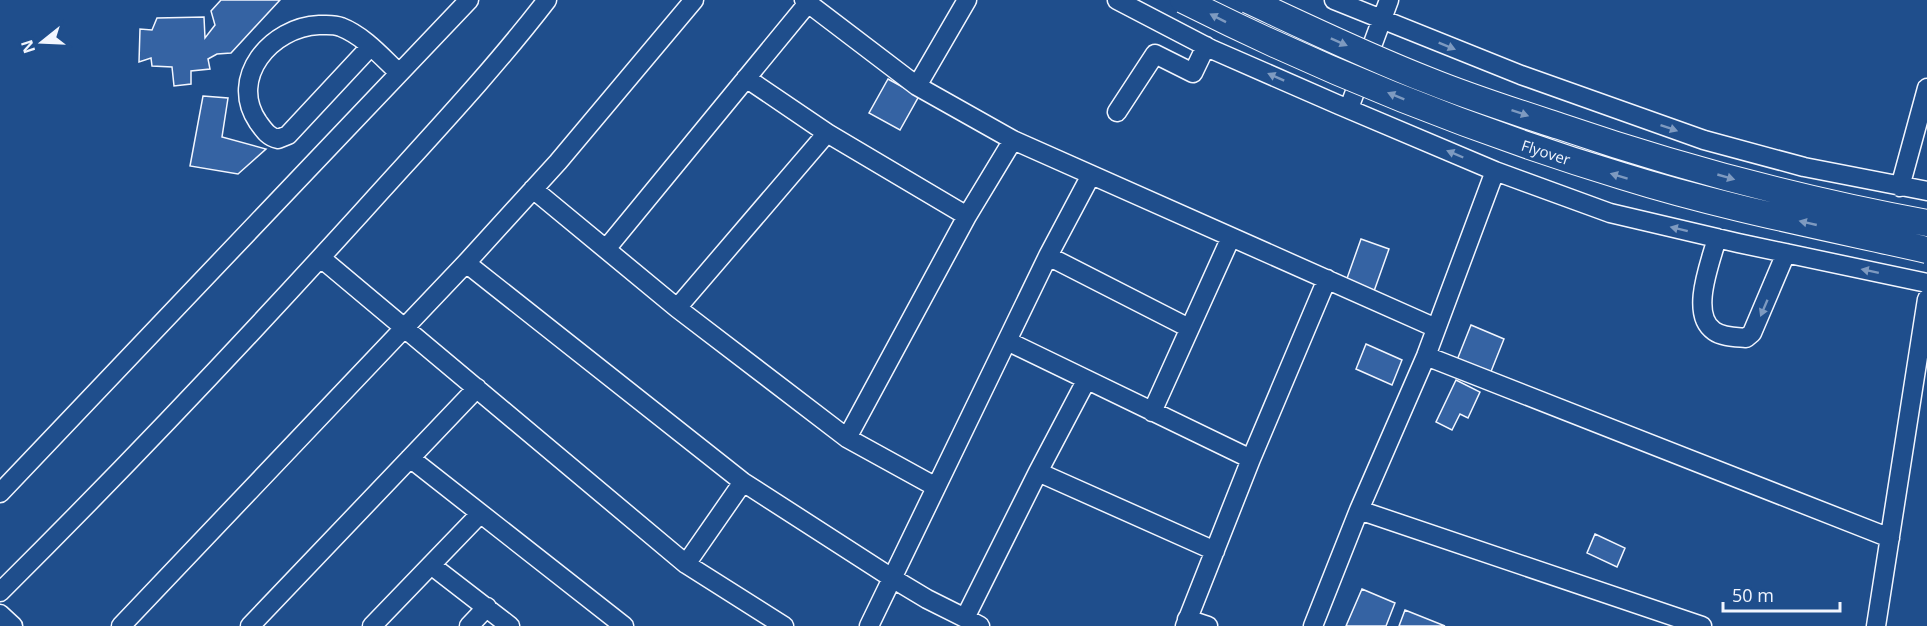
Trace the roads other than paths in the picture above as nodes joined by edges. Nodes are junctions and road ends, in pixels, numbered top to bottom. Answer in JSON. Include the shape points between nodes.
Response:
{"nodes":[{"id":1,"x":469,"y":0,"type":"edge"},
{"id":2,"x":547,"y":0,"type":"edge"},
{"id":3,"x":694,"y":0,"type":"edge"},
{"id":4,"x":967,"y":0,"type":"edge"},
{"id":5,"x":1117,"y":0,"type":"edge"},
{"id":6,"x":1183,"y":0,"type":"edge"},
{"id":7,"x":1248,"y":0,"type":"edge"},
{"id":8,"x":1334,"y":0,"type":"edge"},
{"id":9,"x":1389,"y":0,"type":"edge"},
{"id":10,"x":806,"y":1,"type":"edge"},
{"id":11,"x":1381,"y":19,"type":"junction"},
{"id":12,"x":1206,"y":46,"type":"junction"},
{"id":13,"x":370,"y":47,"type":"junction"},
{"id":14,"x":399,"y":73,"type":"junction"},
{"id":15,"x":746,"y":78,"type":"junction"},
{"id":16,"x":917,"y":86,"type":"junction"},
{"id":17,"x":1927,"y":87,"type":"edge"},
{"id":18,"x":1349,"y":108,"type":"junction"},
{"id":19,"x":1117,"y":112,"type":"dead end"},
{"id":20,"x":827,"y":133,"type":"junction"},
{"id":21,"x":1013,"y":140,"type":"junction"},
{"id":22,"x":1495,"y":171,"type":"junction"},
{"id":23,"x":1091,"y":175,"type":"junction"},
{"id":24,"x":1900,"y":187,"type":"junction"},
{"id":25,"x":533,"y":189,"type":"junction"},
{"id":26,"x":1927,"y":191,"type":"edge"},
{"id":27,"x":967,"y":216,"type":"junction"},
{"id":28,"x":1927,"y":223,"type":"edge"},
{"id":29,"x":1231,"y":237,"type":"junction"},
{"id":30,"x":1717,"y":238,"type":"junction"},
{"id":31,"x":606,"y":249,"type":"junction"},
{"id":32,"x":1927,"y":250,"type":"edge"},
{"id":33,"x":1785,"y":253,"type":"junction"},
{"id":34,"x":1048,"y":256,"type":"junction"},
{"id":35,"x":321,"y":258,"type":"junction"},
{"id":36,"x":466,"y":263,"type":"junction"},
{"id":37,"x":1327,"y":279,"type":"junction"},
{"id":38,"x":1927,"y":283,"type":"edge"},
{"id":39,"x":1927,"y":304,"type":"edge"},
{"id":40,"x":677,"y":308,"type":"junction"},
{"id":41,"x":404,"y":327,"type":"junction"},
{"id":42,"x":1189,"y":328,"type":"junction"},
{"id":43,"x":1436,"y":328,"type":"junction"},
{"id":44,"x":1006,"y":341,"type":"junction"},
{"id":45,"x":1426,"y":356,"type":"junction"},
{"id":46,"x":1086,"y":381,"type":"junction"},
{"id":47,"x":477,"y":388,"type":"junction"},
{"id":48,"x":1152,"y":412,"type":"junction"},
{"id":49,"x":848,"y":438,"type":"junction"},
{"id":50,"x":410,"y":458,"type":"junction"},
{"id":51,"x":1251,"y":459,"type":"junction"},
{"id":52,"x":1038,"y":472,"type":"junction"},
{"id":53,"x":743,"y":482,"type":"junction"},
{"id":54,"x":936,"y":488,"type":"junction"},
{"id":55,"x":0,"y":494,"type":"edge"},
{"id":56,"x":1359,"y":510,"type":"junction"},
{"id":57,"x":480,"y":514,"type":"junction"},
{"id":58,"x":1890,"y":538,"type":"junction"},
{"id":59,"x":1215,"y":551,"type":"junction"},
{"id":60,"x":686,"y":564,"type":"junction"},
{"id":61,"x":431,"y":565,"type":"junction"},
{"id":62,"x":892,"y":578,"type":"junction"},
{"id":63,"x":0,"y":592,"type":"edge"},
{"id":64,"x":487,"y":608,"type":"junction"},
{"id":65,"x":0,"y":614,"type":"edge"},
{"id":66,"x":972,"y":622,"type":"edge"},
{"id":67,"x":1186,"y":622,"type":"edge"},
{"id":68,"x":13,"y":626,"type":"edge"},
{"id":69,"x":121,"y":626,"type":"edge"},
{"id":70,"x":250,"y":626,"type":"edge"},
{"id":71,"x":372,"y":626,"type":"edge"},
{"id":72,"x":469,"y":626,"type":"edge"},
{"id":73,"x":510,"y":626,"type":"edge"},
{"id":74,"x":624,"y":626,"type":"edge"},
{"id":75,"x":784,"y":626,"type":"edge"},
{"id":76,"x":869,"y":626,"type":"edge"},
{"id":77,"x":1208,"y":626,"type":"edge"},
{"id":78,"x":1313,"y":626,"type":"edge"},
{"id":79,"x":1702,"y":626,"type":"edge"},
{"id":80,"x":1876,"y":626,"type":"edge"}],
"edges":[{"from":1,"to":14,"type":"street"},
{"from":2,"to":35,"type":"street","via":[[506,53]]},
{"from":3,"to":25,"type":"street"},
{"from":4,"to":16,"type":"street"},
{"from":5,"to":12,"type":"street"},
{"from":32,"to":6,"type":"highway","name":"Flyover","one_way":true,"bridge":true,"via":[[1733,206],[1509,140],[1319,64]]},
{"from":7,"to":28,"type":"highway","name":"Flyover","one_way":true,"bridge":true,"via":[[1431,82],[1637,153],[1851,209]]},
{"from":8,"to":11,"type":"street"},
{"from":9,"to":11,"type":"street"},
{"from":10,"to":15,"type":"street"},
{"from":10,"to":16,"type":"street"},
{"from":11,"to":18,"type":"street"},
{"from":11,"to":24,"type":"street","one_way":true,"via":[[1521,75],[1704,140]]},
{"from":18,"to":12,"type":"street","one_way":true},
{"from":12,"to":19,"type":"street","via":[[1193,73],[1155,54]]},
{"from":13,"to":13,"type":"street","via":[[344,28],[328,25],[290,32],[271,43],[259,57],[249,92],[252,112],[266,134],[278,139],[288,135]]},
{"from":13,"to":14,"type":"street"},
{"from":14,"to":55,"type":"street"},
{"from":15,"to":20,"type":"street"},
{"from":15,"to":31,"type":"street"},
{"from":16,"to":21,"type":"street"},
{"from":17,"to":24,"type":"street"},
{"from":22,"to":18,"type":"street","one_way":true},
{"from":20,"to":27,"type":"street"},
{"from":20,"to":40,"type":"street"},
{"from":21,"to":23,"type":"street"},
{"from":21,"to":27,"type":"street"},
{"from":30,"to":22,"type":"street","one_way":true,"via":[[1610,213]]},
{"from":22,"to":43,"type":"street"},
{"from":23,"to":29,"type":"street"},
{"from":23,"to":34,"type":"street"},
{"from":24,"to":26,"type":"street"},
{"from":25,"to":31,"type":"street"},
{"from":25,"to":36,"type":"street"},
{"from":27,"to":49,"type":"street"},
{"from":29,"to":37,"type":"street"},
{"from":29,"to":42,"type":"street"},
{"from":30,"to":33,"type":"street"},
{"from":33,"to":30,"type":"street","one_way":true,"via":[[1752,333],[1746,338],[1730,336],[1715,332],[1702,309]]},
{"from":31,"to":40,"type":"street"},
{"from":38,"to":33,"type":"street","one_way":true},
{"from":34,"to":42,"type":"street"},
{"from":34,"to":44,"type":"street"},
{"from":35,"to":41,"type":"street"},
{"from":35,"to":63,"type":"street","via":[[112,481]]},
{"from":36,"to":41,"type":"street"},
{"from":36,"to":53,"type":"street"},
{"from":37,"to":43,"type":"street"},
{"from":37,"to":51,"type":"street"},
{"from":39,"to":58,"type":"street"},
{"from":40,"to":49,"type":"street"},
{"from":41,"to":47,"type":"street"},
{"from":41,"to":69,"type":"street"},
{"from":42,"to":48,"type":"street"},
{"from":43,"to":45,"type":"street"},
{"from":44,"to":46,"type":"street"},
{"from":44,"to":54,"type":"street"},
{"from":45,"to":56,"type":"street"},
{"from":45,"to":58,"type":"street"},
{"from":46,"to":48,"type":"street"},
{"from":46,"to":52,"type":"street"},
{"from":47,"to":50,"type":"street"},
{"from":47,"to":60,"type":"street"},
{"from":48,"to":51,"type":"street"},
{"from":49,"to":54,"type":"street"},
{"from":50,"to":57,"type":"street"},
{"from":50,"to":70,"type":"street"},
{"from":51,"to":59,"type":"street"},
{"from":52,"to":59,"type":"street"},
{"from":52,"to":66,"type":"street"},
{"from":53,"to":60,"type":"street"},
{"from":53,"to":62,"type":"street"},
{"from":54,"to":62,"type":"street"},
{"from":56,"to":78,"type":"street"},
{"from":56,"to":79,"type":"street"},
{"from":57,"to":61,"type":"street"},
{"from":57,"to":74,"type":"street"},
{"from":58,"to":80,"type":"street"},
{"from":59,"to":67,"type":"street"},
{"from":60,"to":75,"type":"street"},
{"from":61,"to":64,"type":"street"},
{"from":61,"to":71,"type":"street"},
{"from":62,"to":66,"type":"street"},
{"from":62,"to":76,"type":"street"},
{"from":64,"to":72,"type":"street"},
{"from":64,"to":73,"type":"street"},
{"from":65,"to":68,"type":"street"},
{"from":67,"to":77,"type":"street"}]}
